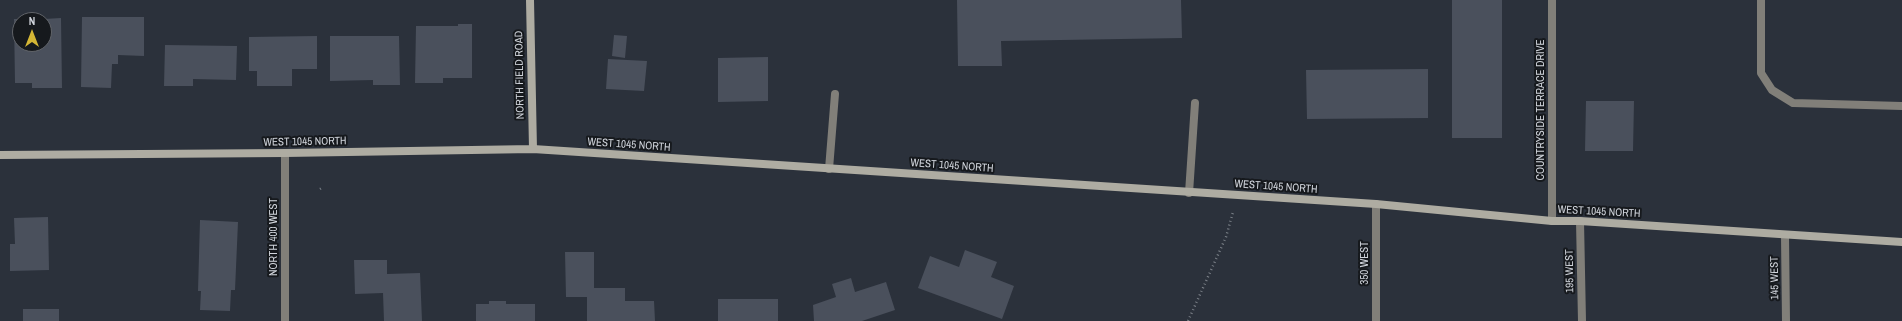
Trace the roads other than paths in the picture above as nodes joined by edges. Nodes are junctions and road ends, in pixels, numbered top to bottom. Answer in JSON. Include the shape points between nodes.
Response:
{"nodes":[{"id":1,"x":530,"y":0,"type":"edge"},
{"id":2,"x":1552,"y":0,"type":"edge"},
{"id":3,"x":1761,"y":0,"type":"edge"},
{"id":4,"x":835,"y":94,"type":"dead end"},
{"id":5,"x":1195,"y":103,"type":"dead end"},
{"id":6,"x":1902,"y":106,"type":"edge"},
{"id":7,"x":533,"y":149,"type":"junction"},
{"id":8,"x":285,"y":153,"type":"junction"},
{"id":9,"x":0,"y":155,"type":"edge"},
{"id":10,"x":830,"y":169,"type":"junction"},
{"id":11,"x":1190,"y":193,"type":"junction"},
{"id":12,"x":1376,"y":204,"type":"junction"},
{"id":13,"x":1552,"y":221,"type":"junction"},
{"id":14,"x":1580,"y":221,"type":"junction"},
{"id":15,"x":1785,"y":236,"type":"junction"},
{"id":16,"x":1902,"y":242,"type":"edge"},
{"id":17,"x":285,"y":321,"type":"edge"},
{"id":18,"x":1376,"y":321,"type":"edge"},
{"id":19,"x":1582,"y":321,"type":"edge"},
{"id":20,"x":1786,"y":321,"type":"edge"}],
"edges":[{"from":1,"to":7,"type":"main road","name":"NORTH FIELD ROAD"},
{"from":2,"to":13,"type":"street","name":"COUNTRYSIDE TERRACE DRIVE"},
{"from":3,"to":6,"type":"street","via":[[1761,72],[1772,90],[1793,103]]},
{"from":4,"to":10,"type":"street"},
{"from":5,"to":11,"type":"street"},
{"from":7,"to":8,"type":"main road","name":"WEST 1045 NORTH"},
{"from":7,"to":10,"type":"main road","name":"WEST 1045 NORTH"},
{"from":8,"to":9,"type":"main road","name":"WEST 1045 NORTH"},
{"from":8,"to":17,"type":"street","name":"NORTH 400 WEST"},
{"from":10,"to":11,"type":"main road","name":"WEST 1045 NORTH"},
{"from":11,"to":12,"type":"main road","name":"WEST 1045 NORTH"},
{"from":12,"to":13,"type":"main road","name":"WEST 1045 NORTH"},
{"from":12,"to":18,"type":"street","name":"350 WEST"},
{"from":13,"to":14,"type":"main road","name":"WEST 1045 NORTH"},
{"from":14,"to":15,"type":"main road","name":"WEST 1045 NORTH"},
{"from":14,"to":19,"type":"street","name":"195 WEST"},
{"from":15,"to":16,"type":"main road","name":"WEST 1045 NORTH"},
{"from":15,"to":20,"type":"street","name":"145 WEST"}]}
